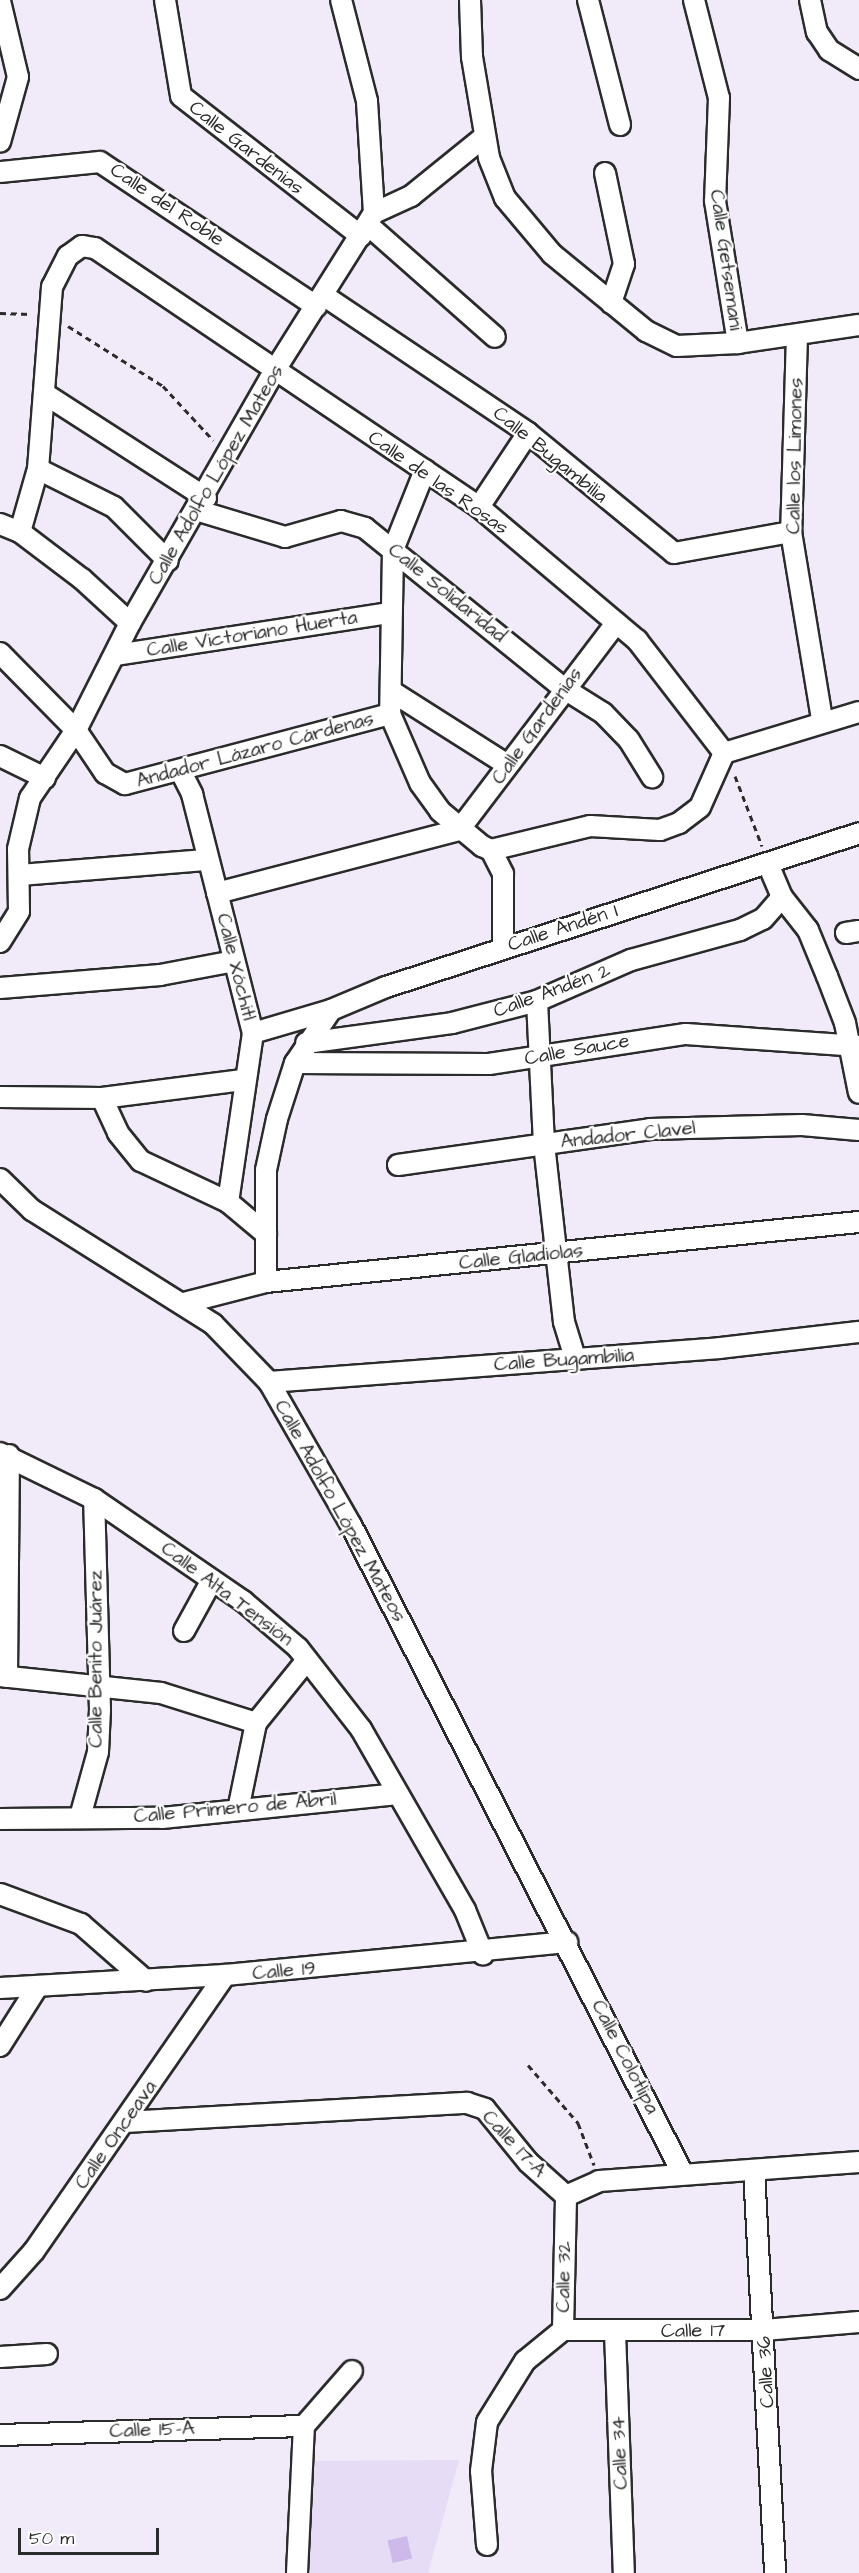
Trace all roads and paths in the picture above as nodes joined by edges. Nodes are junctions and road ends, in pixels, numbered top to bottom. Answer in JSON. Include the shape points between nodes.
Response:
{"nodes":[{"id":1,"x":165,"y":0,"type":"edge"},
{"id":2,"x":341,"y":0,"type":"edge"},
{"id":3,"x":470,"y":0,"type":"edge"},
{"id":4,"x":588,"y":0,"type":"edge"},
{"id":5,"x":694,"y":0,"type":"edge"},
{"id":6,"x":810,"y":0,"type":"edge"},
{"id":7,"x":0,"y":1,"type":"edge"},
{"id":8,"x":859,"y":69,"type":"edge"},
{"id":9,"x":620,"y":125,"type":"dead end"},
{"id":10,"x":485,"y":136,"type":"junction"},
{"id":11,"x":0,"y":142,"type":"edge"},
{"id":12,"x":0,"y":172,"type":"edge"},
{"id":13,"x":605,"y":173,"type":"dead end"},
{"id":14,"x":368,"y":225,"type":"junction"},
{"id":15,"x":320,"y":301,"type":"junction"},
{"id":16,"x":612,"y":303,"type":"junction"},
{"id":17,"x":0,"y":313,"type":"edge"},
{"id":18,"x":51,"y":315,"type":"junction"},
{"id":19,"x":859,"y":325,"type":"edge"},
{"id":20,"x":797,"y":335,"type":"junction"},
{"id":21,"x":495,"y":337,"type":"dead end"},
{"id":22,"x":738,"y":344,"type":"junction"},
{"id":23,"x":275,"y":370,"type":"junction"},
{"id":24,"x":48,"y":396,"type":"junction"},
{"id":25,"x":528,"y":433,"type":"junction"},
{"id":26,"x":232,"y":451,"type":"junction"},
{"id":27,"x":38,"y":469,"type":"junction"},
{"id":28,"x":424,"y":470,"type":"junction"},
{"id":29,"x":203,"y":505,"type":"junction"},
{"id":30,"x":479,"y":507,"type":"junction"},
{"id":31,"x":0,"y":525,"type":"edge"},
{"id":32,"x":20,"y":532,"type":"junction"},
{"id":33,"x":791,"y":532,"type":"junction"},
{"id":34,"x":393,"y":550,"type":"junction"},
{"id":35,"x":168,"y":561,"type":"junction"},
{"id":36,"x":390,"y":614,"type":"junction"},
{"id":37,"x":616,"y":623,"type":"junction"},
{"id":38,"x":130,"y":624,"type":"junction"},
{"id":39,"x":0,"y":653,"type":"edge"},
{"id":40,"x":115,"y":655,"type":"junction"},
{"id":41,"x":563,"y":688,"type":"junction"},
{"id":42,"x":391,"y":691,"type":"junction"},
{"id":43,"x":859,"y":712,"type":"edge"},
{"id":44,"x":390,"y":714,"type":"junction"},
{"id":45,"x":822,"y":719,"type":"junction"},
{"id":46,"x":76,"y":729,"type":"junction"},
{"id":47,"x":724,"y":753,"type":"junction"},
{"id":48,"x":0,"y":756,"type":"edge"},
{"id":49,"x":506,"y":764,"type":"junction"},
{"id":50,"x":181,"y":772,"type":"junction"},
{"id":51,"x":652,"y":777,"type":"dead end"},
{"id":52,"x":45,"y":778,"type":"junction"},
{"id":53,"x":459,"y":830,"type":"junction"},
{"id":54,"x":859,"y":833,"type":"edge"},
{"id":55,"x":491,"y":850,"type":"junction"},
{"id":56,"x":205,"y":860,"type":"junction"},
{"id":57,"x":768,"y":864,"type":"junction"},
{"id":58,"x":20,"y":875,"type":"junction"},
{"id":59,"x":217,"y":893,"type":"junction"},
{"id":60,"x":782,"y":897,"type":"junction"},
{"id":61,"x":0,"y":942,"type":"edge"},
{"id":62,"x":503,"y":948,"type":"junction"},
{"id":63,"x":234,"y":961,"type":"junction"},
{"id":64,"x":0,"y":988,"type":"edge"},
{"id":65,"x":537,"y":1001,"type":"junction"},
{"id":66,"x":331,"y":1010,"type":"junction"},
{"id":67,"x":252,"y":1033,"type":"junction"},
{"id":68,"x":306,"y":1043,"type":"junction"},
{"id":69,"x":855,"y":1046,"type":"edge"},
{"id":70,"x":540,"y":1059,"type":"junction"},
{"id":71,"x":295,"y":1063,"type":"junction"},
{"id":72,"x":243,"y":1080,"type":"junction"},
{"id":73,"x":859,"y":1093,"type":"edge"},
{"id":74,"x":0,"y":1097,"type":"edge"},
{"id":75,"x":102,"y":1098,"type":"junction"},
{"id":76,"x":859,"y":1130,"type":"edge"},
{"id":77,"x":544,"y":1144,"type":"junction"},
{"id":78,"x":398,"y":1165,"type":"dead end"},
{"id":79,"x":0,"y":1179,"type":"edge"},
{"id":80,"x":228,"y":1202,"type":"junction"},
{"id":81,"x":859,"y":1222,"type":"edge"},
{"id":82,"x":266,"y":1234,"type":"junction"},
{"id":83,"x":556,"y":1254,"type":"junction"},
{"id":84,"x":266,"y":1282,"type":"junction"},
{"id":85,"x":184,"y":1303,"type":"junction"},
{"id":86,"x":859,"y":1332,"type":"edge"},
{"id":87,"x":575,"y":1359,"type":"junction"},
{"id":88,"x":269,"y":1382,"type":"junction"},
{"id":89,"x":4,"y":1454,"type":"edge"},
{"id":90,"x":94,"y":1499,"type":"junction"},
{"id":91,"x":212,"y":1580,"type":"junction"},
{"id":92,"x":184,"y":1631,"type":"dead end"},
{"id":93,"x":307,"y":1660,"type":"junction"},
{"id":94,"x":4,"y":1677,"type":"edge"},
{"id":95,"x":99,"y":1690,"type":"junction"},
{"id":96,"x":256,"y":1724,"type":"junction"},
{"id":97,"x":398,"y":1794,"type":"junction"},
{"id":98,"x":238,"y":1810,"type":"junction"},
{"id":99,"x":80,"y":1817,"type":"junction"},
{"id":100,"x":0,"y":1820,"type":"edge"},
{"id":101,"x":0,"y":1894,"type":"edge"},
{"id":102,"x":567,"y":1942,"type":"junction"},
{"id":103,"x":483,"y":1954,"type":"junction"},
{"id":104,"x":225,"y":1976,"type":"junction"},
{"id":105,"x":146,"y":1981,"type":"junction"},
{"id":106,"x":38,"y":1986,"type":"junction"},
{"id":107,"x":0,"y":1988,"type":"edge"},
{"id":108,"x":0,"y":2046,"type":"edge"},
{"id":109,"x":528,"y":2064,"type":"dead end"},
{"id":110,"x":125,"y":2122,"type":"junction"},
{"id":111,"x":859,"y":2162,"type":"edge"},
{"id":112,"x":754,"y":2170,"type":"junction"},
{"id":113,"x":682,"y":2172,"type":"junction"},
{"id":114,"x":599,"y":2181,"type":"junction"},
{"id":115,"x":566,"y":2196,"type":"junction"},
{"id":116,"x":0,"y":2289,"type":"edge"},
{"id":117,"x":859,"y":2322,"type":"edge"},
{"id":118,"x":563,"y":2330,"type":"junction"},
{"id":119,"x":764,"y":2330,"type":"junction"},
{"id":120,"x":615,"y":2332,"type":"junction"},
{"id":121,"x":47,"y":2354,"type":"dead end"},
{"id":122,"x":0,"y":2357,"type":"edge"},
{"id":123,"x":352,"y":2371,"type":"dead end"},
{"id":124,"x":304,"y":2426,"type":"junction"},
{"id":125,"x":0,"y":2435,"type":"edge"},
{"id":126,"x":487,"y":2545,"type":"dead end"},
{"id":127,"x":297,"y":2573,"type":"edge"},
{"id":128,"x":624,"y":2573,"type":"edge"},
{"id":129,"x":775,"y":2573,"type":"edge"}],
"edges":[{"from":1,"to":14,"type":"street","name":"Calle Gardenias","via":[[181,96]]},
{"from":2,"to":14,"type":"street","via":[[367,101]]},
{"from":3,"to":10,"type":"street"},
{"from":4,"to":9,"type":"street"},
{"from":5,"to":22,"type":"street","name":"Calle Getsemani","via":[[719,98],[715,201]]},
{"from":6,"to":8,"type":"street","via":[[817,32],[829,50]]},
{"from":7,"to":11,"type":"street","via":[[18,77]]},
{"from":10,"to":14,"type":"street"},
{"from":10,"to":16,"type":"street","via":[[506,198],[532,234]]},
{"from":12,"to":15,"type":"street","name":"Calle del Roble","via":[[100,162]]},
{"from":13,"to":16,"type":"street","via":[[624,264]]},
{"from":14,"to":15,"type":"street","name":"Calle Adolfo López Mateos"},
{"from":14,"to":21,"type":"street","name":"Calle Gardenias"},
{"from":15,"to":23,"type":"street","name":"Calle Adolfo López Mateos"},
{"from":15,"to":25,"type":"street","name":"Calle Bugambilia"},
{"from":16,"to":22,"type":"street","via":[[646,332],[677,346]]},
{"from":17,"to":18,"type":"path"},
{"from":18,"to":23,"type":"street","name":"Calle de las Rosas","via":[[52,287],[68,256],[82,246],[95,248]]},
{"from":18,"to":24,"type":"street","name":"Calle de las Rosas"},
{"from":18,"to":26,"type":"path","via":[[163,386],[183,403],[201,434]]},
{"from":19,"to":20,"type":"street"},
{"from":20,"to":22,"type":"street"},
{"from":20,"to":33,"type":"street","name":"Calle los Limones"},
{"from":23,"to":26,"type":"street","name":"Calle Adolfo López Mateos"},
{"from":23,"to":28,"type":"street","name":"Calle de las Rosas"},
{"from":24,"to":27,"type":"street","name":"Calle de las Rosas"},
{"from":24,"to":29,"type":"street","name":"Calle Solidaridad"},
{"from":25,"to":30,"type":"street"},
{"from":25,"to":33,"type":"street","name":"Calle Bugambilia","via":[[674,553]]},
{"from":26,"to":29,"type":"street","name":"Calle Adolfo López Mateos"},
{"from":27,"to":32,"type":"street","name":"Calle de las Rosas"},
{"from":27,"to":35,"type":"street","via":[[114,507]]},
{"from":28,"to":30,"type":"street","name":"Calle de las Rosas"},
{"from":28,"to":34,"type":"street"},
{"from":29,"to":34,"type":"street","name":"Calle Solidaridad","via":[[285,537],[327,524],[356,523]]},
{"from":29,"to":35,"type":"street","name":"Calle Adolfo López Mateos"},
{"from":30,"to":37,"type":"street","name":"Calle de las Rosas"},
{"from":31,"to":32,"type":"street"},
{"from":32,"to":38,"type":"street"},
{"from":33,"to":45,"type":"street","name":"Calle los Limones"},
{"from":34,"to":36,"type":"street"},
{"from":34,"to":41,"type":"street","name":"Calle Solidaridad"},
{"from":35,"to":38,"type":"street","name":"Calle Adolfo López Mateos"},
{"from":36,"to":40,"type":"street","name":"Calle Victoriano Huerta"},
{"from":36,"to":42,"type":"street"},
{"from":37,"to":41,"type":"street","name":"Calle Gardenias"},
{"from":37,"to":47,"type":"street","name":"Calle de las Rosas","via":[[637,640]]},
{"from":38,"to":40,"type":"street","name":"Calle Adolfo López Mateos"},
{"from":39,"to":46,"type":"street"},
{"from":40,"to":46,"type":"street","name":"Calle Adolfo López Mateos"},
{"from":41,"to":49,"type":"street","name":"Calle Gardenias"},
{"from":41,"to":51,"type":"street","name":"Calle Solidaridad","via":[[603,713],[629,740]]},
{"from":42,"to":44,"type":"street"},
{"from":42,"to":49,"type":"street"},
{"from":43,"to":45,"type":"street"},
{"from":44,"to":50,"type":"street","name":"Andador Lázaro Cárdenas"},
{"from":44,"to":53,"type":"street","via":[[420,783]]},
{"from":45,"to":47,"type":"street"},
{"from":46,"to":50,"type":"street","name":"Andador Lázaro Cárdenas","via":[[114,782]]},
{"from":46,"to":52,"type":"street","name":"Calle Adolfo López Mateos"},
{"from":47,"to":55,"type":"street","via":[[700,807],[680,823],[660,830],[590,826]]},
{"from":47,"to":57,"type":"path"},
{"from":48,"to":52,"type":"street"},
{"from":49,"to":53,"type":"street","name":"Calle Gardenias"},
{"from":50,"to":56,"type":"street","name":"Calle Xóchitl","via":[[192,794]]},
{"from":52,"to":58,"type":"street","name":"Calle Adolfo López Mateos","via":[[30,798],[21,826]]},
{"from":53,"to":55,"type":"street"},
{"from":53,"to":59,"type":"street"},
{"from":54,"to":57,"type":"street","name":"Calle Andén I"},
{"from":55,"to":62,"type":"street","via":[[503,874]]},
{"from":56,"to":58,"type":"street"},
{"from":56,"to":59,"type":"street","name":"Calle Xóchitl"},
{"from":57,"to":60,"type":"street"},
{"from":57,"to":62,"type":"street","name":"Calle Andén I"},
{"from":58,"to":61,"type":"street","name":"Calle Adolfo López Mateos","via":[[19,911]]},
{"from":59,"to":63,"type":"street","name":"Calle Xóchitl"},
{"from":60,"to":65,"type":"street","name":"Calle Andén 2","via":[[763,919],[740,930],[631,960]]},
{"from":60,"to":69,"type":"street","via":[[808,930]]},
{"from":62,"to":66,"type":"street","name":"Calle Andén I"},
{"from":63,"to":64,"type":"street","via":[[160,975]]},
{"from":63,"to":67,"type":"street","name":"Calle Xóchitl"},
{"from":65,"to":68,"type":"street","name":"Calle Andén 2","via":[[471,1019]]},
{"from":65,"to":70,"type":"street"},
{"from":66,"to":67,"type":"street","name":"Calle Andén I"},
{"from":66,"to":68,"type":"street"},
{"from":67,"to":72,"type":"street","name":"Calle Xóchitl"},
{"from":68,"to":71,"type":"street"},
{"from":69,"to":70,"type":"street","name":"Calle Sauce","via":[[686,1034]]},
{"from":69,"to":73,"type":"street"},
{"from":70,"to":71,"type":"street","name":"Calle Sauce","via":[[446,1065]]},
{"from":70,"to":77,"type":"street"},
{"from":71,"to":82,"type":"street","via":[[266,1170]]},
{"from":72,"to":75,"type":"street"},
{"from":72,"to":80,"type":"street","name":"Calle Xóchitl"},
{"from":74,"to":75,"type":"street"},
{"from":75,"to":80,"type":"street","via":[[118,1133],[141,1161]]},
{"from":76,"to":77,"type":"street","name":"Andador Clavel","via":[[802,1125],[650,1129]]},
{"from":77,"to":78,"type":"street","name":"Andador Clavel"},
{"from":77,"to":83,"type":"street"},
{"from":79,"to":85,"type":"street","name":"Calle Adolfo López Mateos","via":[[32,1210],[101,1257]]},
{"from":80,"to":82,"type":"street"},
{"from":81,"to":83,"type":"street","name":"Calle Gladiolas"},
{"from":82,"to":84,"type":"street"},
{"from":83,"to":84,"type":"street","name":"Calle Gladiolas"},
{"from":83,"to":87,"type":"street","via":[[567,1339]]},
{"from":84,"to":85,"type":"street","name":"Calle Gladiolas"},
{"from":85,"to":88,"type":"street","name":"Calle Adolfo López Mateos","via":[[213,1324]]},
{"from":86,"to":87,"type":"street","name":"Calle Bugambilia"},
{"from":87,"to":88,"type":"street","name":"Calle Bugambilia"},
{"from":88,"to":102,"type":"street","name":"Calle Adolfo López Mateos","via":[[351,1525]]},
{"from":89,"to":90,"type":"street","name":"Calle Alta Tensión"},
{"from":89,"to":94,"type":"street"},
{"from":90,"to":91,"type":"street","name":"Calle Alta Tensión"},
{"from":90,"to":95,"type":"street","name":"Calle Benito Juárez"},
{"from":91,"to":92,"type":"street"},
{"from":91,"to":93,"type":"street","name":"Calle Alta Tensión"},
{"from":93,"to":96,"type":"street"},
{"from":93,"to":97,"type":"street","name":"Calle Alta Tensión","via":[[362,1729]]},
{"from":94,"to":95,"type":"street"},
{"from":95,"to":96,"type":"street","via":[[161,1693]]},
{"from":95,"to":99,"type":"street","name":"Calle Benito Juárez","via":[[98,1752]]},
{"from":96,"to":98,"type":"street"},
{"from":97,"to":98,"type":"street","name":"Calle Primero de Abril"},
{"from":97,"to":103,"type":"street","name":"Calle Alta Tensión","via":[[465,1910]]},
{"from":98,"to":99,"type":"street","name":"Calle Primero de Abril"},
{"from":99,"to":100,"type":"street","name":"Calle Primero de Abril"},
{"from":101,"to":105,"type":"street","via":[[81,1924]]},
{"from":102,"to":103,"type":"street","name":"Calle 19"},
{"from":102,"to":113,"type":"street","name":"Calle Colotlipa"},
{"from":103,"to":104,"type":"street","name":"Calle 19"},
{"from":104,"to":105,"type":"street","name":"Calle 19"},
{"from":104,"to":110,"type":"street","name":"Calle Onceava"},
{"from":105,"to":106,"type":"street","name":"Calle 19"},
{"from":106,"to":107,"type":"street","name":"Calle 19"},
{"from":106,"to":108,"type":"street"},
{"from":109,"to":114,"type":"path","via":[[578,2123]]},
{"from":110,"to":115,"type":"street","name":"Calle 17-A","via":[[467,2103],[485,2109],[528,2162]]},
{"from":110,"to":116,"type":"street","name":"Calle Onceava","via":[[34,2251]]},
{"from":111,"to":112,"type":"street"},
{"from":112,"to":113,"type":"street"},
{"from":112,"to":119,"type":"street","name":"Calle 36"},
{"from":113,"to":114,"type":"street"},
{"from":114,"to":115,"type":"street"},
{"from":115,"to":118,"type":"street","name":"Calle 32"},
{"from":117,"to":119,"type":"street","name":"Calle 17"},
{"from":118,"to":120,"type":"street","name":"Calle 17"},
{"from":118,"to":126,"type":"street","name":"Calle 32","via":[[525,2361],[487,2422],[481,2471]]},
{"from":119,"to":120,"type":"street","name":"Calle 17"},
{"from":119,"to":129,"type":"street","name":"Calle 36"},
{"from":120,"to":128,"type":"street","name":"Calle 34"},
{"from":121,"to":122,"type":"street"},
{"from":123,"to":124,"type":"street"},
{"from":124,"to":125,"type":"street","name":"Calle 15-A"},
{"from":124,"to":127,"type":"street"}]}
